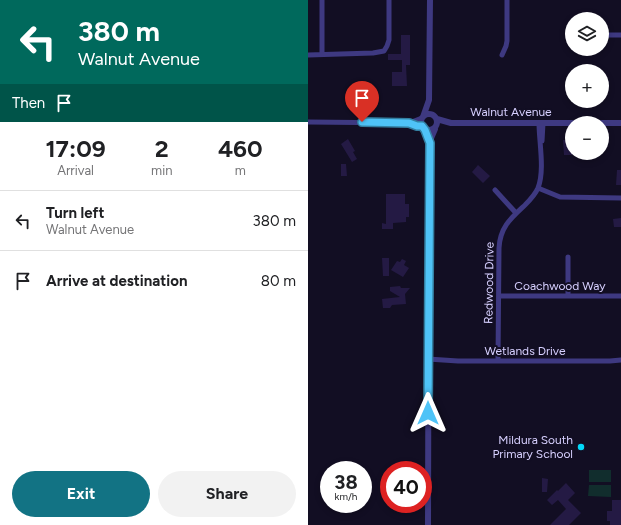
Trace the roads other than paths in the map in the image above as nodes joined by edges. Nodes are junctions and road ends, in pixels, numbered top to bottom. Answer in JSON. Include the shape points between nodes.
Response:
{"nodes":[{"id":1,"x":322,"y":0,"type":"edge"},
{"id":2,"x":389,"y":0,"type":"edge"},
{"id":3,"x":430,"y":0,"type":"edge"},
{"id":4,"x":507,"y":0,"type":"edge"},
{"id":5,"x":609,"y":35,"type":"edge"},
{"id":6,"x":621,"y":35,"type":"edge"},
{"id":7,"x":322,"y":54,"type":"junction"},
{"id":8,"x":308,"y":55,"type":"edge"},
{"id":9,"x":502,"y":55,"type":"dead end"},
{"id":10,"x":429,"y":100,"type":"junction"},
{"id":11,"x":423,"y":117,"type":"junction"},
{"id":12,"x":435,"y":117,"type":"junction"},
{"id":13,"x":308,"y":122,"type":"edge"},
{"id":14,"x":409,"y":123,"type":"junction"},
{"id":15,"x":451,"y":123,"type":"junction"},
{"id":16,"x":541,"y":123,"type":"junction"},
{"id":17,"x":565,"y":123,"type":"edge"},
{"id":18,"x":609,"y":123,"type":"edge"},
{"id":19,"x":621,"y":123,"type":"edge"},
{"id":20,"x":423,"y":128,"type":"junction"},
{"id":21,"x":435,"y":128,"type":"junction"},
{"id":22,"x":430,"y":143,"type":"junction"},
{"id":23,"x":538,"y":188,"type":"junction"},
{"id":24,"x":495,"y":190,"type":"dead end"},
{"id":25,"x":621,"y":198,"type":"edge"},
{"id":26,"x":516,"y":213,"type":"junction"},
{"id":27,"x":568,"y":257,"type":"dead end"},
{"id":28,"x":568,"y":295,"type":"junction"},
{"id":29,"x":498,"y":296,"type":"junction"},
{"id":30,"x":621,"y":296,"type":"edge"},
{"id":31,"x":428,"y":359,"type":"junction"},
{"id":32,"x":498,"y":360,"type":"junction"},
{"id":33,"x":621,"y":360,"type":"edge"},
{"id":34,"x":428,"y":525,"type":"edge"}],
"edges":[{"from":1,"to":7,"type":"street"},
{"from":2,"to":7,"type":"street","via":[[389,40],[384,51]]},
{"from":3,"to":10,"type":"street"},
{"from":4,"to":9,"type":"street","via":[[507,41]]},
{"from":5,"to":6,"type":"street"},
{"from":7,"to":8,"type":"street"},
{"from":10,"to":11,"type":"street"},
{"from":10,"to":12,"type":"street"},
{"from":11,"to":12,"type":"street","via":[[428,114]]},
{"from":11,"to":14,"type":"street"},
{"from":11,"to":20,"type":"street"},
{"from":12,"to":15,"type":"street","name":"Walnut Avenue"},
{"from":12,"to":21,"type":"street"},
{"from":13,"to":14,"type":"street"},
{"from":14,"to":20,"type":"street"},
{"from":15,"to":16,"type":"street","name":"Walnut Avenue"},
{"from":15,"to":21,"type":"street","name":"Walnut Avenue"},
{"from":16,"to":17,"type":"street","name":"Walnut Avenue"},
{"from":16,"to":23,"type":"street","via":[[543,134]]},
{"from":18,"to":19,"type":"street"},
{"from":20,"to":21,"type":"street","via":[[430,131]]},
{"from":20,"to":22,"type":"street"},
{"from":21,"to":22,"type":"street"},
{"from":22,"to":31,"type":"street"},
{"from":23,"to":25,"type":"street","via":[[560,197]]},
{"from":23,"to":26,"type":"street","name":"Redwood Drive","via":[[532,198]]},
{"from":24,"to":26,"type":"street"},
{"from":26,"to":29,"type":"street","name":"Redwood Drive","via":[[500,237]]},
{"from":27,"to":28,"type":"street"},
{"from":28,"to":29,"type":"street","name":"Coachwood Way"},
{"from":28,"to":30,"type":"street","name":"Coachwood Way"},
{"from":29,"to":32,"type":"street","name":"Redwood Drive"},
{"from":31,"to":32,"type":"street","name":"Wetlands Drive"},
{"from":31,"to":34,"type":"street"},
{"from":32,"to":33,"type":"street","name":"Wetlands Drive"}]}
